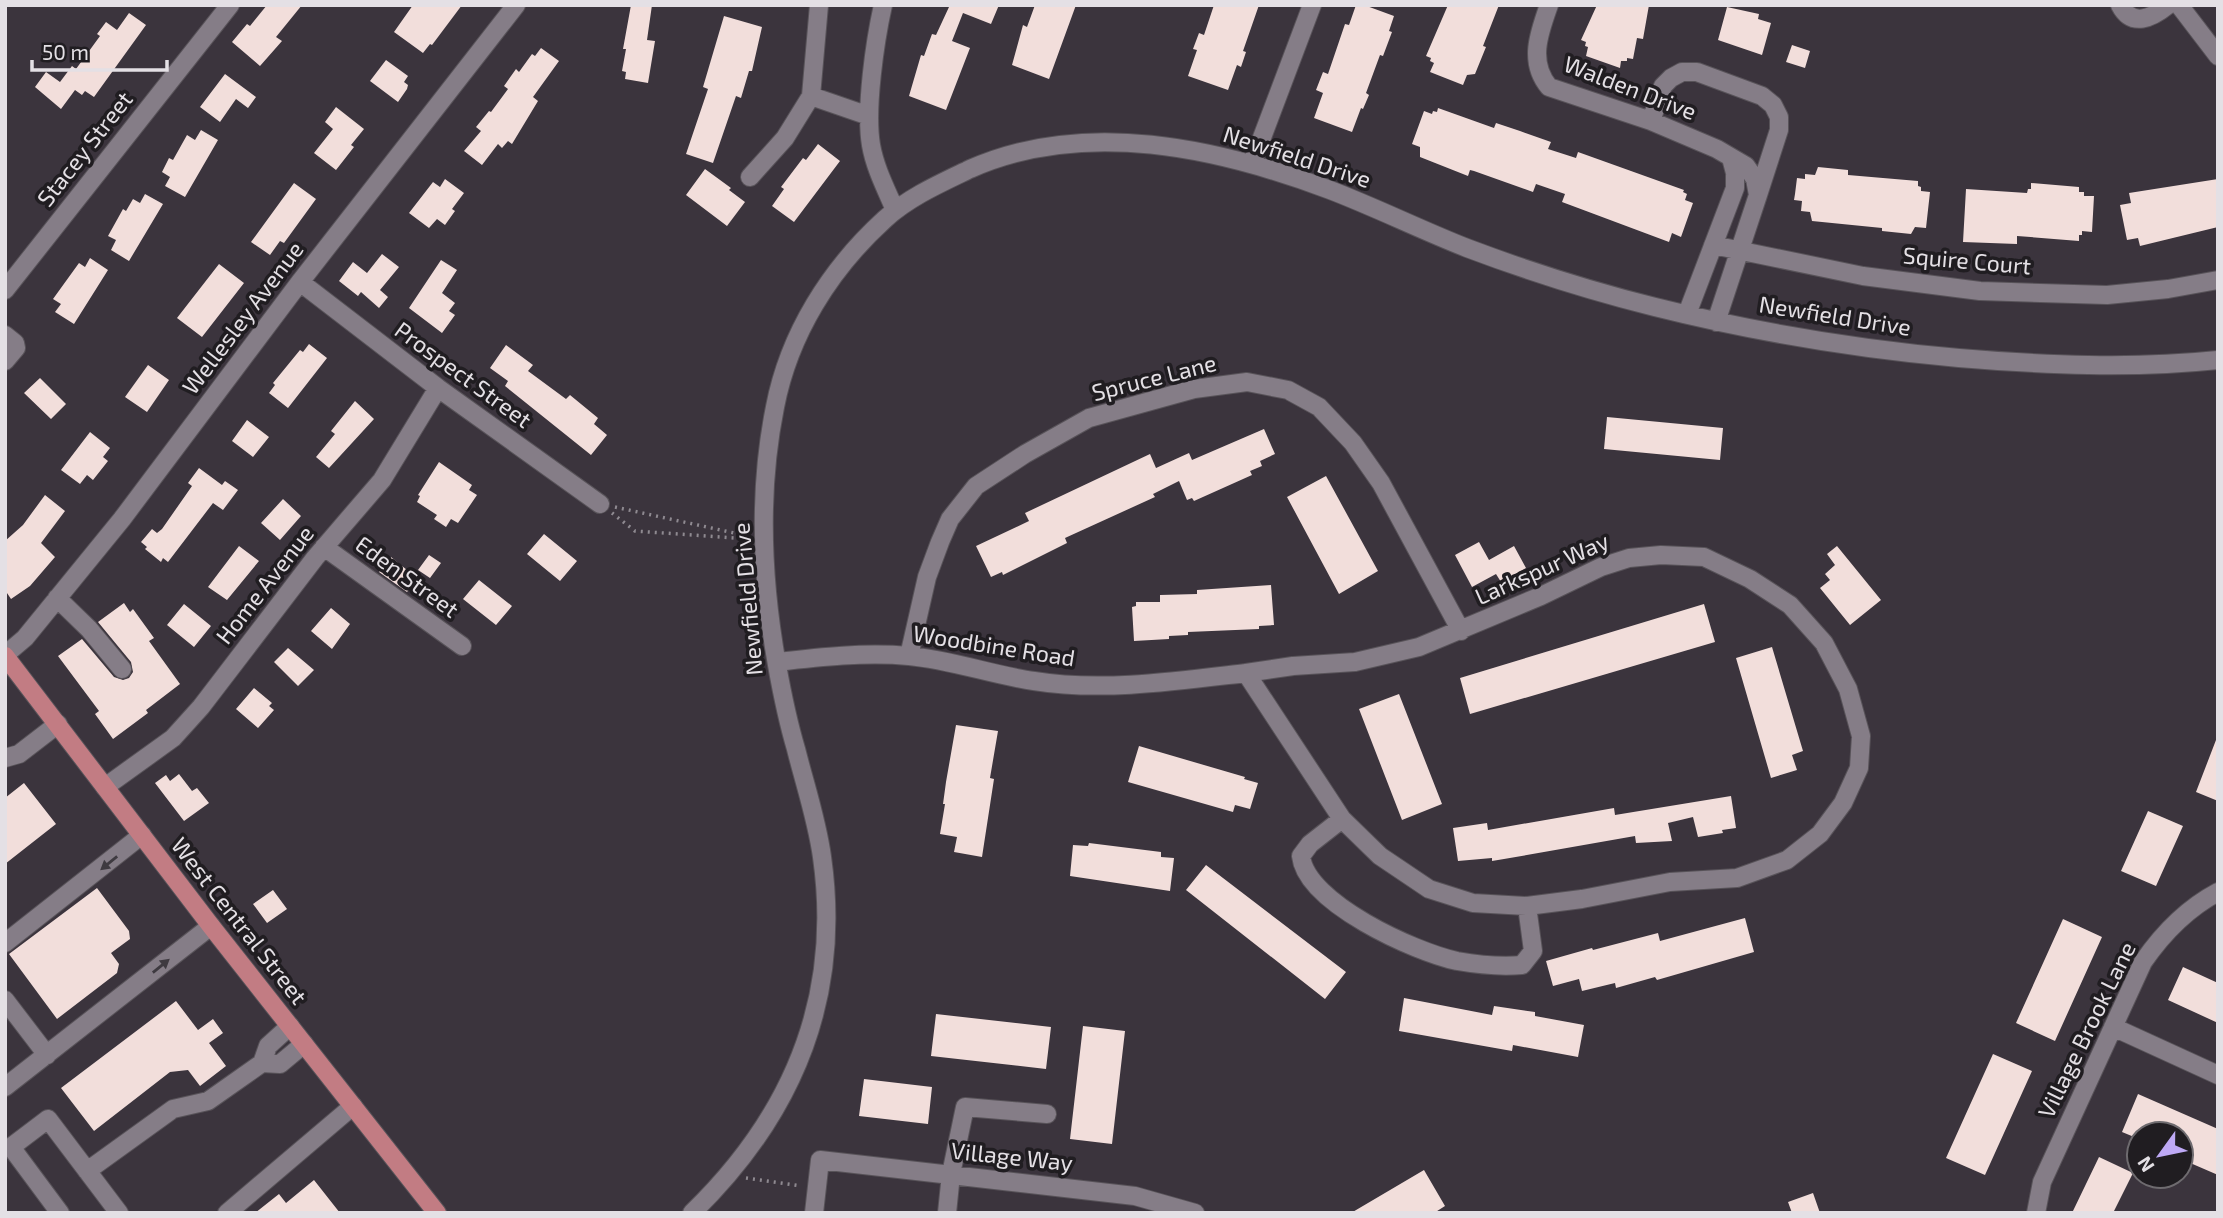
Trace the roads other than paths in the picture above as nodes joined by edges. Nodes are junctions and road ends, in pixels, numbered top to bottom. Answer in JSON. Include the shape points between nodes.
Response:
{"nodes":[{"id":1,"x":230,"y":5,"type":"edge"},
{"id":2,"x":516,"y":5,"type":"edge"},
{"id":3,"x":819,"y":5,"type":"edge"},
{"id":4,"x":883,"y":5,"type":"edge"},
{"id":5,"x":1311,"y":5,"type":"edge"},
{"id":6,"x":1549,"y":5,"type":"edge"},
{"id":7,"x":2120,"y":5,"type":"edge"},
{"id":8,"x":2168,"y":5,"type":"edge"},
{"id":9,"x":2179,"y":5,"type":"edge"},
{"id":10,"x":2218,"y":56,"type":"edge"},
{"id":11,"x":811,"y":96,"type":"junction"},
{"id":12,"x":869,"y":116,"type":"junction"},
{"id":13,"x":1651,"y":121,"type":"junction"},
{"id":14,"x":1731,"y":158,"type":"junction"},
{"id":15,"x":1252,"y":164,"type":"junction"},
{"id":16,"x":750,"y":177,"type":"dead end"},
{"id":17,"x":1758,"y":195,"type":"junction"},
{"id":18,"x":895,"y":211,"type":"junction"},
{"id":19,"x":1713,"y":245,"type":"junction"},
{"id":20,"x":1740,"y":251,"type":"junction"},
{"id":21,"x":2218,"y":280,"type":"edge"},
{"id":22,"x":300,"y":282,"type":"junction"},
{"id":23,"x":5,"y":290,"type":"edge"},
{"id":24,"x":1687,"y":314,"type":"junction"},
{"id":25,"x":1716,"y":322,"type":"junction"},
{"id":26,"x":5,"y":335,"type":"edge"},
{"id":27,"x":2218,"y":360,"type":"edge"},
{"id":28,"x":5,"y":362,"type":"edge"},
{"id":29,"x":438,"y":388,"type":"junction"},
{"id":30,"x":600,"y":504,"type":"road end"},
{"id":31,"x":324,"y":547,"type":"junction"},
{"id":32,"x":57,"y":598,"type":"junction"},
{"id":33,"x":1461,"y":631,"type":"junction"},
{"id":34,"x":462,"y":646,"type":"dead end"},
{"id":35,"x":5,"y":656,"type":"edge"},
{"id":36,"x":909,"y":656,"type":"junction"},
{"id":37,"x":777,"y":662,"type":"junction"},
{"id":38,"x":122,"y":669,"type":"dead end"},
{"id":39,"x":1246,"y":673,"type":"junction"},
{"id":40,"x":58,"y":724,"type":"junction"},
{"id":41,"x":6,"y":756,"type":"edge"},
{"id":42,"x":105,"y":787,"type":"junction"},
{"id":43,"x":1342,"y":819,"type":"junction"},
{"id":44,"x":142,"y":835,"type":"junction"},
{"id":45,"x":2218,"y":892,"type":"edge"},
{"id":46,"x":1527,"y":906,"type":"junction"},
{"id":47,"x":211,"y":926,"type":"junction"},
{"id":48,"x":5,"y":943,"type":"edge"},
{"id":49,"x":7,"y":1007,"type":"edge"},
{"id":50,"x":290,"y":1026,"type":"junction"},
{"id":51,"x":2113,"y":1027,"type":"junction"},
{"id":52,"x":304,"y":1044,"type":"junction"},
{"id":53,"x":47,"y":1055,"type":"junction"},
{"id":54,"x":262,"y":1063,"type":"junction"},
{"id":55,"x":2218,"y":1075,"type":"edge"},
{"id":56,"x":5,"y":1087,"type":"edge"},
{"id":57,"x":353,"y":1106,"type":"junction"},
{"id":58,"x":1048,"y":1114,"type":"dead end"},
{"id":59,"x":87,"y":1171,"type":"junction"},
{"id":60,"x":951,"y":1174,"type":"junction"},
{"id":61,"x":432,"y":1211,"type":"edge"},
{"id":62,"x":60,"y":1213,"type":"edge"},
{"id":63,"x":119,"y":1213,"type":"edge"},
{"id":64,"x":227,"y":1213,"type":"edge"},
{"id":65,"x":692,"y":1213,"type":"edge"},
{"id":66,"x":814,"y":1213,"type":"edge"},
{"id":67,"x":947,"y":1213,"type":"edge"},
{"id":68,"x":1195,"y":1213,"type":"edge"},
{"id":69,"x":2036,"y":1213,"type":"edge"}],
"edges":[{"from":1,"to":23,"type":"street","name":"Stacey Street"},
{"from":2,"to":22,"type":"street","name":"Wellesley Avenue"},
{"from":3,"to":11,"type":"street"},
{"from":4,"to":12,"type":"street"},
{"from":5,"to":15,"type":"street"},
{"from":6,"to":13,"type":"street","name":"Walden Drive","via":[[1536,58],[1540,76],[1549,87]]},
{"from":7,"to":8,"type":"street","via":[[2126,14],[2140,20]]},
{"from":9,"to":10,"type":"street"},
{"from":11,"to":12,"type":"street"},
{"from":11,"to":16,"type":"street","via":[[785,138]]},
{"from":12,"to":18,"type":"street","via":[[875,165]]},
{"from":13,"to":14,"type":"street","name":"Walden Drive"},
{"from":13,"to":17,"type":"street","via":[[1663,86],[1682,72],[1697,72],[1762,96],[1779,117],[1779,131]]},
{"from":14,"to":17,"type":"street","name":"Walden Drive","via":[[1746,166]]},
{"from":14,"to":19,"type":"street","via":[[1735,188]]},
{"from":15,"to":18,"type":"street","name":"Newfield Drive","via":[[1148,145],[1045,148],[981,165]]},
{"from":15,"to":24,"type":"street","name":"Newfield Drive","via":[[1333,191],[1481,253]]},
{"from":17,"to":20,"type":"street"},
{"from":18,"to":37,"type":"street","name":"Newfield Drive","via":[[842,265],[811,309],[783,372],[766,484],[764,540]]},
{"from":19,"to":20,"type":"street","name":"Squire Court"},
{"from":19,"to":24,"type":"street"},
{"from":20,"to":21,"type":"street","name":"Squire Court","via":[[1863,276],[1980,291],[2107,295]]},
{"from":20,"to":25,"type":"street"},
{"from":22,"to":29,"type":"street","name":"Prospect Street"},
{"from":22,"to":32,"type":"street","name":"Wellesley Avenue"},
{"from":24,"to":25,"type":"street","name":"Newfield Drive"},
{"from":25,"to":27,"type":"street","name":"Newfield Drive","via":[[1834,344],[2012,363],[2130,365]]},
{"from":26,"to":28,"type":"street","via":[[16,348]]},
{"from":29,"to":30,"type":"street","name":"Prospect Street"},
{"from":29,"to":31,"type":"street","name":"Home Avenue","via":[[382,480]]},
{"from":31,"to":34,"type":"street","name":"Eden Street"},
{"from":31,"to":42,"type":"street","name":"Home Avenue","via":[[173,738]]},
{"from":32,"to":35,"type":"street","name":"Wellesley Avenue"},
{"from":32,"to":38,"type":"street"},
{"from":33,"to":36,"type":"street","name":"Spruce Lane","via":[[1381,483],[1353,443],[1319,407],[1288,390],[1247,382],[1195,389],[1089,418],[975,486],[950,519],[940,542]]},
{"from":33,"to":39,"type":"street","name":"Larkspur Way","via":[[1419,647],[1355,662]]},
{"from":33,"to":46,"type":"street","name":"Larkspur Way","via":[[1629,558],[1704,557],[1790,605],[1824,643],[1849,689],[1861,736],[1859,768],[1843,803],[1821,834],[1787,860],[1737,878],[1670,882]]},
{"from":35,"to":40,"type":"main road","name":"West Central Street"},
{"from":36,"to":37,"type":"street","name":"Woodbine Road","via":[[865,654]]},
{"from":36,"to":39,"type":"street","name":"Woodbine Road","via":[[1051,683],[1184,681]]},
{"from":37,"to":65,"type":"street","name":"Newfield Drive","via":[[822,858],[823,971],[806,1042],[769,1122],[729,1175]]},
{"from":39,"to":43,"type":"street","name":"Larkspur Way"},
{"from":40,"to":41,"type":"street","via":[[19,754]]},
{"from":40,"to":42,"type":"main road","name":"West Central Street"},
{"from":42,"to":44,"type":"main road","name":"West Central Street"},
{"from":43,"to":46,"type":"street","name":"Larkspur Way","via":[[1380,856],[1429,889],[1474,903]]},
{"from":43,"to":46,"type":"street","via":[[1310,844],[1301,856],[1302,869],[1332,900],[1387,936],[1455,960],[1497,967],[1522,965],[1533,951]]},
{"from":44,"to":47,"type":"main road","name":"West Central Street"},
{"from":44,"to":48,"type":"street","one_way":true},
{"from":45,"to":51,"type":"street","name":"Village Brook Lane","via":[[2159,939],[2143,962]]},
{"from":47,"to":50,"type":"main road","name":"West Central Street"},
{"from":53,"to":47,"type":"street","one_way":true},
{"from":49,"to":53,"type":"street"},
{"from":50,"to":52,"type":"main road","name":"West Central Street"},
{"from":50,"to":54,"type":"street","via":[[268,1046]]},
{"from":51,"to":55,"type":"street"},
{"from":51,"to":69,"type":"street","name":"Village Brook Lane","via":[[2042,1182]]},
{"from":52,"to":54,"type":"street","via":[[280,1064]]},
{"from":52,"to":57,"type":"main road","name":"West Central Street"},
{"from":53,"to":56,"type":"street"},
{"from":54,"to":59,"type":"street","via":[[208,1101],[173,1109]]},
{"from":57,"to":61,"type":"main road","name":"West Central Street"},
{"from":57,"to":64,"type":"street"},
{"from":58,"to":60,"type":"street","via":[[965,1107]]},
{"from":59,"to":62,"type":"street","via":[[48,1119],[11,1147]]},
{"from":59,"to":63,"type":"street"},
{"from":60,"to":66,"type":"street","name":"Village Way","via":[[820,1160]]},
{"from":60,"to":67,"type":"street"},
{"from":60,"to":68,"type":"street","name":"Village Way","via":[[1135,1196]]}]}
